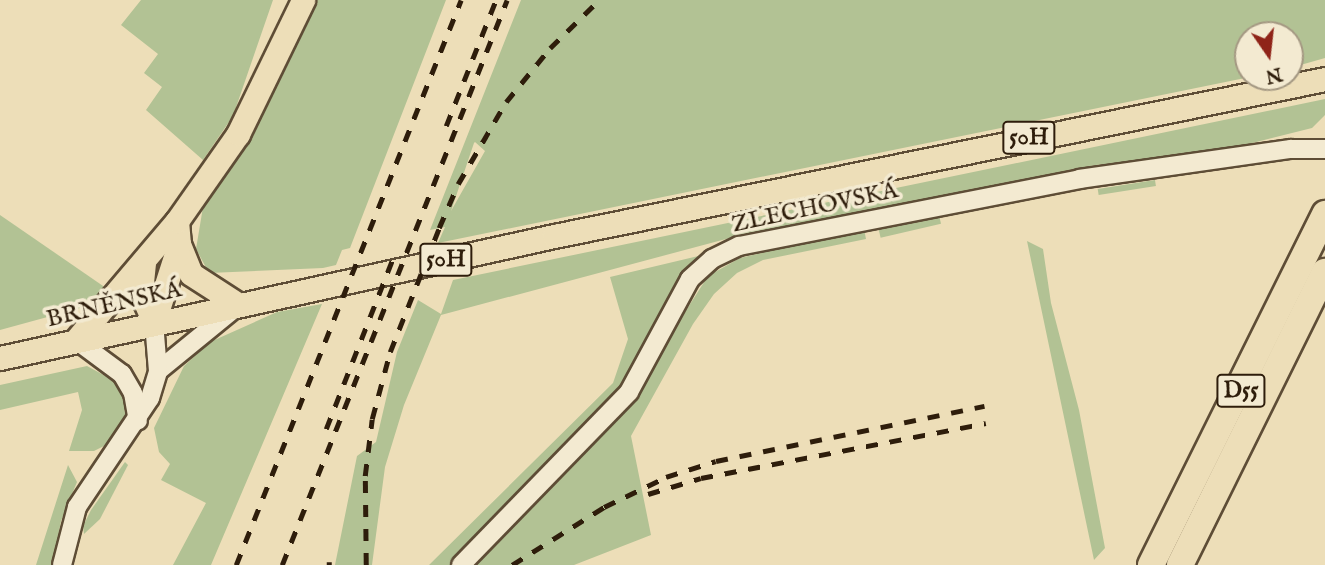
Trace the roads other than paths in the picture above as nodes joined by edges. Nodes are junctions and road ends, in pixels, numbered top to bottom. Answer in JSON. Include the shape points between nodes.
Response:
{"nodes":[{"id":1,"x":303,"y":0,"type":"edge"},
{"id":2,"x":1325,"y":79,"type":"edge"},
{"id":3,"x":1325,"y":149,"type":"edge"},
{"id":4,"x":1325,"y":214,"type":"edge"},
{"id":5,"x":178,"y":232,"type":"junction"},
{"id":6,"x":144,"y":263,"type":"junction"},
{"id":7,"x":1325,"y":272,"type":"edge"},
{"id":8,"x":239,"y":306,"type":"junction"},
{"id":9,"x":154,"y":322,"type":"junction"},
{"id":10,"x":76,"y":340,"type":"junction"},
{"id":11,"x":0,"y":358,"type":"edge"},
{"id":12,"x":158,"y":371,"type":"junction"},
{"id":13,"x":138,"y":421,"type":"junction"},
{"id":14,"x":62,"y":565,"type":"edge"},
{"id":15,"x":461,"y":565,"type":"edge"},
{"id":16,"x":1151,"y":565,"type":"edge"},
{"id":17,"x":1180,"y":565,"type":"edge"}],
"edges":[{"from":1,"to":5,"type":"main road","via":[[241,128]]},
{"from":2,"to":8,"type":"main road","number":"50H"},
{"from":3,"to":15,"type":"street","name":"ZLECHOVSKÁ","via":[[1291,149],[1079,178],[739,246],[712,259],[685,287],[629,392]]},
{"from":4,"to":16,"type":"highway","number":"D55","via":[[1257,360]]},
{"from":5,"to":6,"type":"main road"},
{"from":5,"to":8,"type":"main road","via":[[191,274]]},
{"from":5,"to":9,"type":"main road"},
{"from":6,"to":9,"type":"main road","via":[[141,293]]},
{"from":6,"to":10,"type":"main road"},
{"from":7,"to":17,"type":"highway","number":"D55"},
{"from":8,"to":9,"type":"main road","name":"BRNĚNSKÁ","number":"50H"},
{"from":8,"to":12,"type":"street"},
{"from":9,"to":10,"type":"main road","name":"BRNĚNSKÁ","number":"50H"},
{"from":9,"to":12,"type":"street"},
{"from":10,"to":11,"type":"main road","name":"BRNĚNSKÁ","number":"50H"},
{"from":10,"to":13,"type":"street","via":[[122,374]]},
{"from":12,"to":13,"type":"street"},
{"from":13,"to":14,"type":"street","via":[[77,507]]}]}
